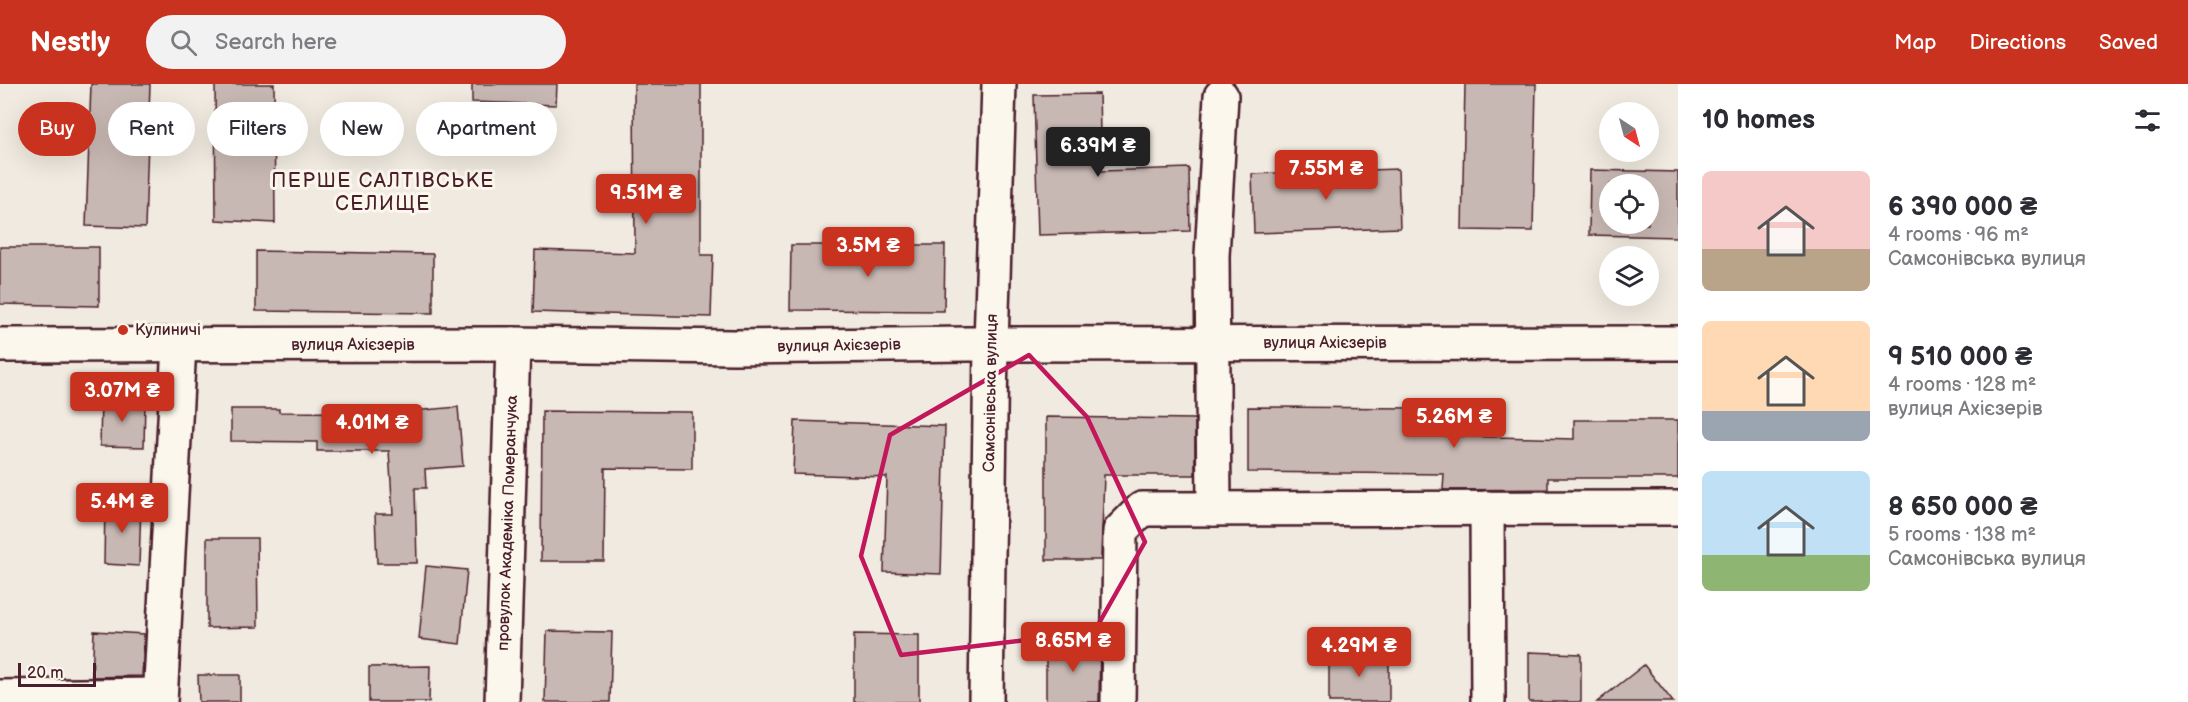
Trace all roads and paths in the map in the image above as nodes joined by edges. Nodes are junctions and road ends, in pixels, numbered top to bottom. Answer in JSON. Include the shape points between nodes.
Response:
{"nodes":[{"id":1,"x":999,"y":84,"type":"edge"},
{"id":2,"x":1221,"y":96,"type":"dead end"},
{"id":3,"x":1678,"y":343,"type":"edge"},
{"id":4,"x":991,"y":344,"type":"junction"},
{"id":5,"x":1212,"y":344,"type":"junction"},
{"id":6,"x":0,"y":345,"type":"edge"},
{"id":7,"x":179,"y":345,"type":"junction"},
{"id":8,"x":513,"y":345,"type":"junction"},
{"id":9,"x":1487,"y":508,"type":"junction"},
{"id":10,"x":1678,"y":508,"type":"edge"},
{"id":11,"x":1214,"y":509,"type":"junction"},
{"id":12,"x":0,"y":697,"type":"edge"},
{"id":13,"x":160,"y":699,"type":"edge"},
{"id":14,"x":502,"y":702,"type":"edge"},
{"id":15,"x":986,"y":702,"type":"edge"},
{"id":16,"x":1119,"y":702,"type":"edge"},
{"id":17,"x":1488,"y":702,"type":"edge"}],
"edges":[{"from":1,"to":4,"type":"main road","name":"Самсонівська вулиця"},
{"from":2,"to":5,"type":"main road","via":[[1212,256]]},
{"from":3,"to":5,"type":"main road","name":"вулиця Ахієзерів"},
{"from":4,"to":5,"type":"main road","name":"вулиця Ахієзерів"},
{"from":4,"to":8,"type":"main road","name":"вулиця Ахієзерів"},
{"from":4,"to":15,"type":"main road","name":"Самсонівська вулиця"},
{"from":5,"to":11,"type":"main road"},
{"from":6,"to":7,"type":"main road","name":"вулиця Ахієзерів"},
{"from":7,"to":8,"type":"main road","name":"вулиця Ахієзерів"},
{"from":7,"to":13,"type":"main road"},
{"from":8,"to":14,"type":"main road","name":"провулок Академіка Померанчука"},
{"from":9,"to":10,"type":"main road"},
{"from":9,"to":11,"type":"main road"},
{"from":9,"to":17,"type":"main road"},
{"from":11,"to":16,"type":"main road","via":[[1142,509],[1120,531]]},
{"from":12,"to":13,"type":"main road"}]}
